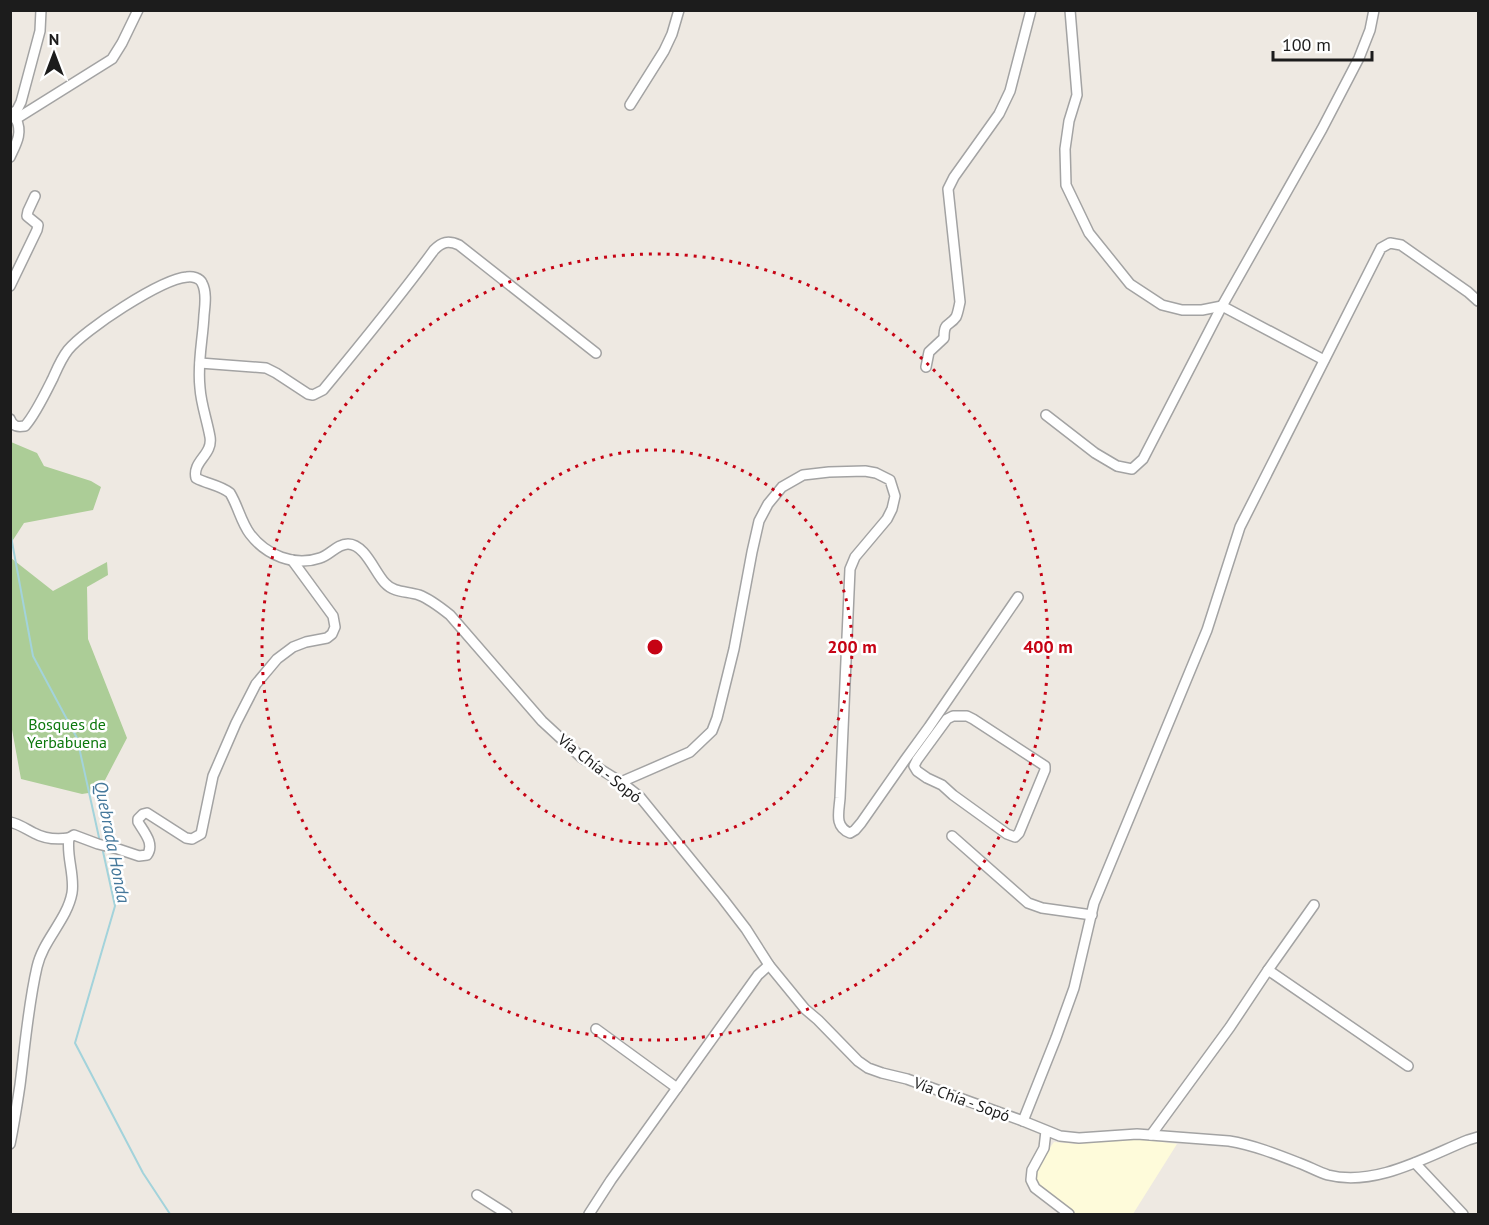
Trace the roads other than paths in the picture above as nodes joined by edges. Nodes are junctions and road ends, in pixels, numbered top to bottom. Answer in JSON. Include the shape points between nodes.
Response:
{"nodes":[{"id":1,"x":41,"y":10,"type":"edge"},
{"id":2,"x":138,"y":10,"type":"edge"},
{"id":3,"x":679,"y":10,"type":"edge"},
{"id":4,"x":1031,"y":10,"type":"edge"},
{"id":5,"x":1070,"y":10,"type":"edge"},
{"id":6,"x":1374,"y":10,"type":"edge"},
{"id":7,"x":630,"y":105,"type":"dead end"},
{"id":8,"x":12,"y":117,"type":"edge"},
{"id":9,"x":10,"y":157,"type":"edge"},
{"id":10,"x":36,"y":196,"type":"dead end"},
{"id":11,"x":10,"y":286,"type":"edge"},
{"id":12,"x":1479,"y":301,"type":"edge"},
{"id":13,"x":1222,"y":306,"type":"junction"},
{"id":14,"x":596,"y":352,"type":"dead end"},
{"id":15,"x":1324,"y":360,"type":"junction"},
{"id":16,"x":200,"y":363,"type":"junction"},
{"id":17,"x":926,"y":367,"type":"dead end"},
{"id":18,"x":1046,"y":415,"type":"dead end"},
{"id":19,"x":10,"y":419,"type":"edge"},
{"id":20,"x":292,"y":560,"type":"junction"},
{"id":21,"x":1018,"y":597,"type":"dead end"},
{"id":22,"x":933,"y":730,"type":"junction"},
{"id":23,"x":621,"y":782,"type":"junction"},
{"id":24,"x":10,"y":822,"type":"edge"},
{"id":25,"x":952,"y":836,"type":"dead end"},
{"id":26,"x":69,"y":838,"type":"junction"},
{"id":27,"x":1314,"y":905,"type":"dead end"},
{"id":28,"x":1092,"y":915,"type":"junction"},
{"id":29,"x":769,"y":965,"type":"junction"},
{"id":30,"x":1268,"y":970,"type":"junction"},
{"id":31,"x":596,"y":1029,"type":"dead end"},
{"id":32,"x":1408,"y":1066,"type":"dead end"},
{"id":33,"x":15,"y":1088,"type":"edge"},
{"id":34,"x":677,"y":1088,"type":"junction"},
{"id":35,"x":1023,"y":1121,"type":"junction"},
{"id":36,"x":1046,"y":1131,"type":"junction"},
{"id":37,"x":1150,"y":1135,"type":"junction"},
{"id":38,"x":1479,"y":1137,"type":"edge"},
{"id":39,"x":10,"y":1144,"type":"edge"},
{"id":40,"x":1415,"y":1162,"type":"junction"},
{"id":41,"x":477,"y":1195,"type":"dead end"},
{"id":42,"x":507,"y":1215,"type":"edge"},
{"id":43,"x":590,"y":1215,"type":"edge"},
{"id":44,"x":1069,"y":1215,"type":"edge"},
{"id":45,"x":1463,"y":1215,"type":"edge"}],
"edges":[{"from":1,"to":8,"type":"street","via":[[40,31],[21,102]]},
{"from":2,"to":8,"type":"street","via":[[112,59]]},
{"from":3,"to":7,"type":"street","via":[[664,51]]},
{"from":4,"to":17,"type":"street","via":[[1010,91],[999,114],[948,189],[960,302],[956,317],[944,330],[944,338],[929,352]]},
{"from":5,"to":13,"type":"street","via":[[1077,94],[1065,149],[1066,185],[1089,233],[1131,284],[1162,305],[1182,310]]},
{"from":6,"to":13,"type":"street","via":[[1359,58]]},
{"from":8,"to":9,"type":"street","via":[[20,126],[20,134]]},
{"from":10,"to":11,"type":"street","via":[[27,216],[38,225],[37,230]]},
{"from":12,"to":15,"type":"street","via":[[1401,245],[1390,243],[1381,248]]},
{"from":13,"to":15,"type":"street"},
{"from":13,"to":18,"type":"street","via":[[1143,459],[1132,469],[1117,466],[1095,453]]},
{"from":14,"to":16,"type":"street","via":[[459,245],[445,242],[434,250],[319,393],[309,394],[266,368]]},
{"from":15,"to":28,"type":"street","via":[[1240,527],[1207,630]]},
{"from":16,"to":19,"type":"street","name":"Vía Chía - Sopó","via":[[203,284],[191,276],[184,277],[161,286],[90,330],[68,349],[25,426],[18,427]]},
{"from":16,"to":20,"type":"street","name":"Vía Chía - Sopó","via":[[210,448],[196,466],[196,478],[230,493],[250,534],[268,552]]},
{"from":20,"to":23,"type":"street","name":"Vía Chía - Sopó","via":[[321,558],[340,546],[358,546],[386,584],[394,590],[422,596],[450,615],[547,727],[582,758]]},
{"from":20,"to":26,"type":"street","via":[[333,616],[334,631],[327,638],[293,647],[256,684],[213,776],[201,834],[186,838],[147,813],[139,816],[138,822],[151,845],[147,855],[139,856],[74,835]]},
{"from":21,"to":22,"type":"street"},
{"from":22,"to":22,"type":"street","via":[[914,766],[917,771],[1015,837],[1045,766],[967,716],[953,716]]},
{"from":22,"to":23,"type":"street","via":[[855,830],[843,830],[838,818],[850,569],[855,557],[887,519],[895,496],[890,480],[876,473],[803,475],[782,487],[759,521],[735,649],[712,731],[690,752]]},
{"from":23,"to":29,"type":"street","name":"Vía Chía - Sopó","via":[[640,796],[669,831],[746,929]]},
{"from":24,"to":26,"type":"street","via":[[56,840]]},
{"from":25,"to":28,"type":"street","via":[[1028,903]]},
{"from":26,"to":33,"type":"street","via":[[71,899],[37,966]]},
{"from":27,"to":30,"type":"street"},
{"from":28,"to":35,"type":"street","via":[[1074,988]]},
{"from":29,"to":34,"type":"street"},
{"from":29,"to":35,"type":"street","name":"Vía Chía - Sopó","via":[[805,1009],[868,1068]]},
{"from":30,"to":32,"type":"street"},
{"from":30,"to":37,"type":"street"},
{"from":31,"to":34,"type":"street"},
{"from":33,"to":39,"type":"street"},
{"from":34,"to":43,"type":"street"},
{"from":35,"to":36,"type":"street","name":"Vía Chía - Sopó"},
{"from":36,"to":37,"type":"street","name":"Vía Chía - Sopó","via":[[1069,1138]]},
{"from":36,"to":44,"type":"street","via":[[1044,1148],[1030,1180]]},
{"from":37,"to":40,"type":"street","name":"Vía Chía - Sopó","via":[[1242,1144],[1329,1175],[1379,1175]]},
{"from":38,"to":40,"type":"street","name":"Vía Chía - Sopó"},
{"from":40,"to":45,"type":"street"},
{"from":41,"to":42,"type":"street"}]}
